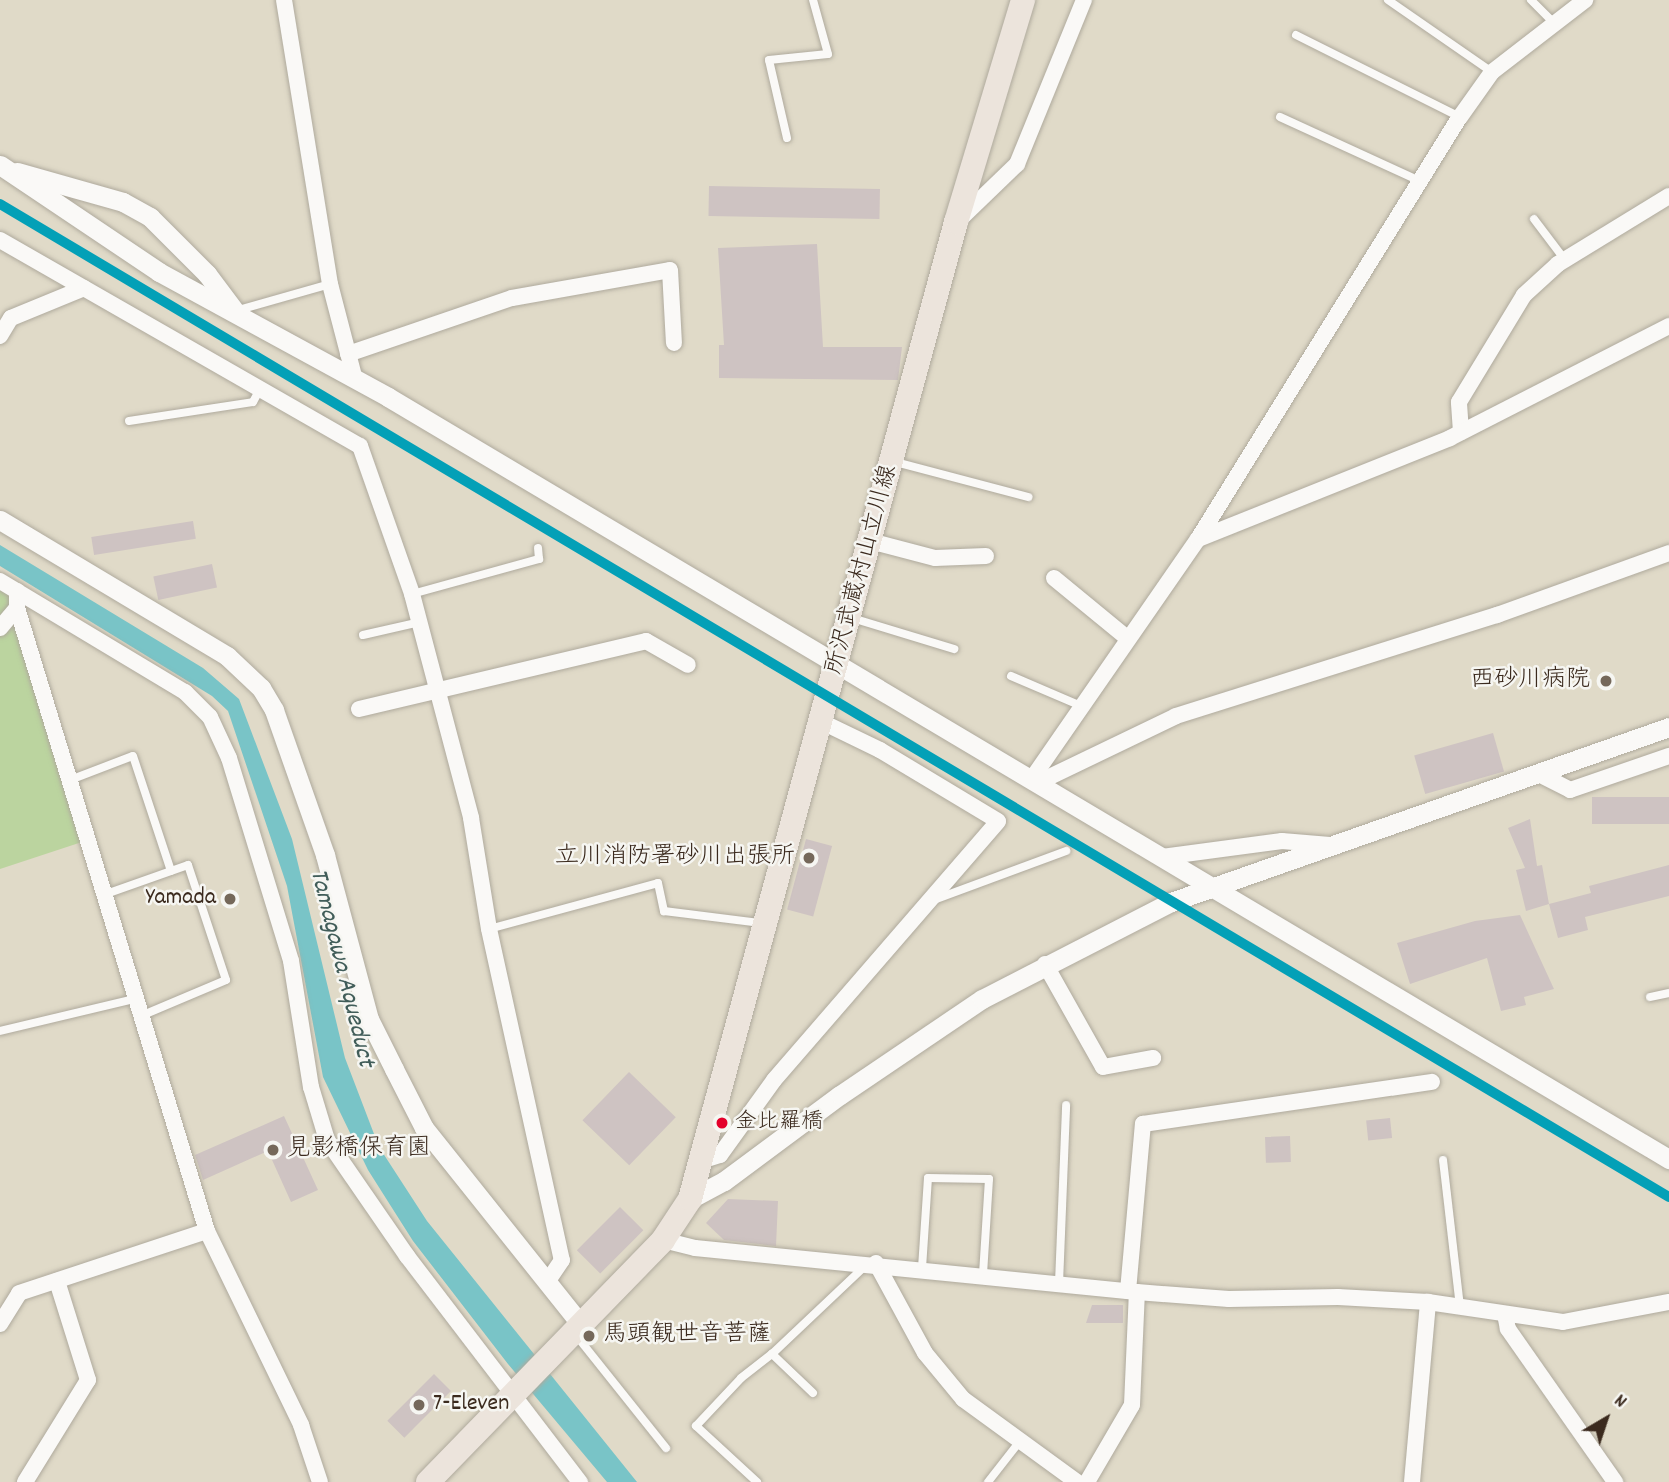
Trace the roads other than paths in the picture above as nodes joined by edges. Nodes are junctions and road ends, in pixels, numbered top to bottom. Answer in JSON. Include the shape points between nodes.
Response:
{"nodes":[{"id":1,"x":284,"y":0,"type":"edge"},
{"id":2,"x":813,"y":0,"type":"edge"},
{"id":3,"x":1023,"y":0,"type":"edge"},
{"id":4,"x":1084,"y":0,"type":"edge"},
{"id":5,"x":1388,"y":0,"type":"edge"},
{"id":6,"x":1531,"y":0,"type":"edge"},
{"id":7,"x":1585,"y":0,"type":"edge"},
{"id":8,"x":1554,"y":23,"type":"junction"},
{"id":9,"x":1296,"y":35,"type":"dead end"},
{"id":10,"x":1492,"y":72,"type":"junction"},
{"id":11,"x":1280,"y":117,"type":"dead end"},
{"id":12,"x":1460,"y":117,"type":"junction"},
{"id":13,"x":787,"y":138,"type":"dead end"},
{"id":14,"x":5,"y":168,"type":"edge"},
{"id":15,"x":1420,"y":181,"type":"junction"},
{"id":16,"x":1669,"y":195,"type":"edge"},
{"id":17,"x":1534,"y":219,"type":"dead end"},
{"id":18,"x":956,"y":222,"type":"junction"},
{"id":19,"x":0,"y":240,"type":"edge"},
{"id":20,"x":1565,"y":260,"type":"junction"},
{"id":21,"x":330,"y":284,"type":"junction"},
{"id":22,"x":84,"y":288,"type":"junction"},
{"id":23,"x":235,"y":311,"type":"junction"},
{"id":24,"x":1669,"y":326,"type":"edge"},
{"id":25,"x":0,"y":336,"type":"edge"},
{"id":26,"x":674,"y":343,"type":"dead end"},
{"id":27,"x":348,"y":354,"type":"junction"},
{"id":28,"x":355,"y":380,"type":"junction"},
{"id":29,"x":260,"y":389,"type":"junction"},
{"id":30,"x":129,"y":421,"type":"dead end"},
{"id":31,"x":1461,"y":432,"type":"junction"},
{"id":32,"x":892,"y":461,"type":"junction"},
{"id":33,"x":1028,"y":497,"type":"dead end"},
{"id":34,"x":0,"y":520,"type":"edge"},
{"id":35,"x":1198,"y":539,"type":"junction"},
{"id":36,"x":870,"y":541,"type":"junction"},
{"id":37,"x":538,"y":548,"type":"dead end"},
{"id":38,"x":1669,"y":553,"type":"edge"},
{"id":39,"x":986,"y":556,"type":"dead end"},
{"id":40,"x":1054,"y":579,"type":"dead end"},
{"id":41,"x":0,"y":581,"type":"edge"},
{"id":42,"x":17,"y":591,"type":"junction"},
{"id":43,"x":412,"y":594,"type":"junction"},
{"id":44,"x":17,"y":608,"type":"junction"},
{"id":45,"x":849,"y":617,"type":"junction"},
{"id":46,"x":420,"y":622,"type":"junction"},
{"id":47,"x":0,"y":628,"type":"edge"},
{"id":48,"x":363,"y":635,"type":"dead end"},
{"id":49,"x":1127,"y":638,"type":"junction"},
{"id":50,"x":954,"y":649,"type":"dead end"},
{"id":51,"x":688,"y":665,"type":"dead end"},
{"id":52,"x":836,"y":665,"type":"junction"},
{"id":53,"x":1011,"y":676,"type":"dead end"},
{"id":54,"x":439,"y":692,"type":"junction"},
{"id":55,"x":1082,"y":706,"type":"junction"},
{"id":56,"x":359,"y":709,"type":"dead end"},
{"id":57,"x":822,"y":722,"type":"junction"},
{"id":58,"x":1669,"y":727,"type":"edge"},
{"id":59,"x":1669,"y":756,"type":"edge"},
{"id":60,"x":1539,"y":774,"type":"junction"},
{"id":61,"x":71,"y":780,"type":"junction"},
{"id":62,"x":1034,"y":781,"type":"junction"},
{"id":63,"x":1332,"y":845,"type":"junction"},
{"id":64,"x":1066,"y":851,"type":"dead end"},
{"id":65,"x":1162,"y":857,"type":"junction"},
{"id":66,"x":171,"y":871,"type":"junction"},
{"id":67,"x":1209,"y":886,"type":"junction"},
{"id":68,"x":106,"y":894,"type":"junction"},
{"id":69,"x":933,"y":901,"type":"junction"},
{"id":70,"x":763,"y":923,"type":"junction"},
{"id":71,"x":489,"y":929,"type":"junction"},
{"id":72,"x":1045,"y":964,"type":"junction"},
{"id":73,"x":1669,"y":993,"type":"edge"},
{"id":74,"x":1650,"y":997,"type":"dead end"},
{"id":75,"x":138,"y":998,"type":"junction"},
{"id":76,"x":143,"y":1015,"type":"junction"},
{"id":77,"x":0,"y":1031,"type":"edge"},
{"id":78,"x":1153,"y":1058,"type":"dead end"},
{"id":79,"x":1432,"y":1082,"type":"dead end"},
{"id":80,"x":1066,"y":1105,"type":"dead end"},
{"id":81,"x":1669,"y":1158,"type":"edge"},
{"id":82,"x":1443,"y":1160,"type":"dead end"},
{"id":83,"x":701,"y":1161,"type":"junction"},
{"id":84,"x":690,"y":1199,"type":"junction"},
{"id":85,"x":207,"y":1231,"type":"junction"},
{"id":86,"x":663,"y":1240,"type":"junction"},
{"id":87,"x":872,"y":1263,"type":"junction"},
{"id":88,"x":922,"y":1268,"type":"junction"},
{"id":89,"x":983,"y":1275,"type":"junction"},
{"id":90,"x":57,"y":1281,"type":"junction"},
{"id":91,"x":547,"y":1282,"type":"junction"},
{"id":92,"x":1059,"y":1283,"type":"junction"},
{"id":93,"x":1132,"y":1291,"type":"junction"},
{"id":94,"x":1429,"y":1302,"type":"junction"},
{"id":95,"x":1669,"y":1302,"type":"edge"},
{"id":96,"x":1461,"y":1308,"type":"junction"},
{"id":97,"x":1505,"y":1314,"type":"junction"},
{"id":98,"x":0,"y":1324,"type":"edge"},
{"id":99,"x":573,"y":1333,"type":"junction"},
{"id":100,"x":772,"y":1354,"type":"junction"},
{"id":101,"x":813,"y":1392,"type":"dead end"},
{"id":102,"x":515,"y":1393,"type":"junction"},
{"id":103,"x":1020,"y":1441,"type":"junction"},
{"id":104,"x":666,"y":1447,"type":"dead end"},
{"id":105,"x":25,"y":1482,"type":"edge"},
{"id":106,"x":320,"y":1482,"type":"edge"},
{"id":107,"x":428,"y":1482,"type":"edge"},
{"id":108,"x":580,"y":1482,"type":"edge"},
{"id":109,"x":757,"y":1482,"type":"edge"},
{"id":110,"x":988,"y":1482,"type":"edge"},
{"id":111,"x":1077,"y":1482,"type":"edge"},
{"id":112,"x":1087,"y":1482,"type":"edge"},
{"id":113,"x":1412,"y":1482,"type":"edge"},
{"id":114,"x":1615,"y":1482,"type":"edge"}],
"edges":[{"from":1,"to":21,"type":"street"},
{"from":2,"to":13,"type":"lane","via":[[828,54],[769,60]]},
{"from":3,"to":18,"type":"main road","name":"所沢武蔵村山立川線"},
{"from":4,"to":18,"type":"street","via":[[1017,164]]},
{"from":5,"to":10,"type":"lane"},
{"from":6,"to":8,"type":"lane"},
{"from":7,"to":8,"type":"street"},
{"from":8,"to":10,"type":"street"},
{"from":9,"to":12,"type":"lane"},
{"from":10,"to":12,"type":"street"},
{"from":11,"to":15,"type":"lane"},
{"from":12,"to":15,"type":"street"},
{"from":14,"to":23,"type":"street","via":[[118,247]]},
{"from":14,"to":23,"type":"street","via":[[123,202],[150,217],[207,274]]},
{"from":15,"to":35,"type":"street"},
{"from":16,"to":20,"type":"street"},
{"from":17,"to":20,"type":"lane"},
{"from":18,"to":32,"type":"main road","name":"所沢武蔵村山立川線"},
{"from":19,"to":22,"type":"street"},
{"from":20,"to":31,"type":"street","via":[[1524,295],[1459,401]]},
{"from":21,"to":23,"type":"lane"},
{"from":21,"to":27,"type":"street"},
{"from":22,"to":25,"type":"street","via":[[11,318]]},
{"from":22,"to":29,"type":"street"},
{"from":23,"to":28,"type":"street"},
{"from":24,"to":31,"type":"street"},
{"from":26,"to":27,"type":"street","via":[[670,270],[512,298]]},
{"from":27,"to":28,"type":"street"},
{"from":28,"to":52,"type":"street"},
{"from":29,"to":30,"type":"lane","via":[[253,402]]},
{"from":29,"to":43,"type":"street","via":[[360,446]]},
{"from":31,"to":35,"type":"street"},
{"from":32,"to":33,"type":"lane"},
{"from":32,"to":36,"type":"main road","name":"所沢武蔵村山立川線"},
{"from":34,"to":91,"type":"street","via":[[227,656],[261,688],[274,710],[325,855],[369,1018],[424,1128]]},
{"from":35,"to":49,"type":"street"},
{"from":36,"to":39,"type":"street","via":[[935,558]]},
{"from":36,"to":45,"type":"main road","name":"所沢武蔵村山立川線"},
{"from":37,"to":43,"type":"lane","via":[[539,559]]},
{"from":38,"to":62,"type":"street","via":[[1497,615],[1176,716]]},
{"from":40,"to":49,"type":"street"},
{"from":41,"to":42,"type":"street"},
{"from":42,"to":44,"type":"street"},
{"from":42,"to":102,"type":"street","via":[[185,692],[210,717],[229,758],[288,950],[311,1087],[327,1140]]},
{"from":43,"to":46,"type":"street"},
{"from":44,"to":47,"type":"street"},
{"from":44,"to":61,"type":"street"},
{"from":45,"to":50,"type":"lane"},
{"from":45,"to":52,"type":"main road","name":"所沢武蔵村山立川線"},
{"from":46,"to":48,"type":"lane"},
{"from":46,"to":54,"type":"street"},
{"from":49,"to":55,"type":"street"},
{"from":51,"to":54,"type":"street","via":[[646,641]]},
{"from":52,"to":57,"type":"main road","name":"所沢武蔵村山立川線"},
{"from":52,"to":62,"type":"street"},
{"from":53,"to":55,"type":"lane"},
{"from":54,"to":56,"type":"street"},
{"from":54,"to":71,"type":"street","via":[[471,818]]},
{"from":55,"to":62,"type":"street"},
{"from":57,"to":69,"type":"street","via":[[880,750],[998,821]]},
{"from":57,"to":70,"type":"main road","name":"所沢武蔵村山立川線"},
{"from":58,"to":60,"type":"street"},
{"from":59,"to":60,"type":"street","via":[[1570,790]]},
{"from":60,"to":63,"type":"street"},
{"from":61,"to":66,"type":"lane","via":[[133,756]]},
{"from":61,"to":68,"type":"street"},
{"from":62,"to":65,"type":"street"},
{"from":63,"to":65,"type":"street","via":[[1282,841]]},
{"from":63,"to":67,"type":"street"},
{"from":64,"to":69,"type":"lane"},
{"from":65,"to":67,"type":"street"},
{"from":66,"to":68,"type":"lane"},
{"from":66,"to":76,"type":"lane","via":[[188,865],[226,980]]},
{"from":67,"to":72,"type":"street"},
{"from":67,"to":81,"type":"street"},
{"from":68,"to":75,"type":"street"},
{"from":69,"to":83,"type":"street","via":[[791,1060],[720,1156]]},
{"from":70,"to":71,"type":"lane","via":[[664,911],[659,883]]},
{"from":70,"to":83,"type":"main road","name":"所沢武蔵村山立川線"},
{"from":71,"to":91,"type":"street","via":[[562,1260]]},
{"from":72,"to":78,"type":"street","via":[[1103,1067]]},
{"from":72,"to":84,"type":"street","via":[[941,1025],[724,1181]]},
{"from":73,"to":74,"type":"lane"},
{"from":75,"to":76,"type":"street"},
{"from":75,"to":77,"type":"lane"},
{"from":76,"to":85,"type":"street"},
{"from":79,"to":93,"type":"street","via":[[1143,1124]]},
{"from":80,"to":92,"type":"lane"},
{"from":82,"to":96,"type":"lane"},
{"from":83,"to":84,"type":"main road","name":"所沢武蔵村山立川線"},
{"from":84,"to":86,"type":"main road","name":"所沢武蔵村山立川線"},
{"from":85,"to":90,"type":"street"},
{"from":85,"to":106,"type":"street","via":[[301,1425]]},
{"from":86,"to":87,"type":"street","via":[[695,1248]]},
{"from":86,"to":99,"type":"main road","name":"所沢武蔵村山立川線"},
{"from":87,"to":88,"type":"street"},
{"from":87,"to":100,"type":"lane"},
{"from":87,"to":103,"type":"street","via":[[925,1353],[963,1399]]},
{"from":88,"to":89,"type":"street"},
{"from":88,"to":89,"type":"lane","via":[[928,1178],[989,1179]]},
{"from":89,"to":92,"type":"street"},
{"from":90,"to":98,"type":"street","via":[[19,1293]]},
{"from":90,"to":105,"type":"street","via":[[88,1380]]},
{"from":91,"to":99,"type":"street"},
{"from":92,"to":93,"type":"street"},
{"from":93,"to":94,"type":"street","via":[[1229,1299],[1338,1297]]},
{"from":93,"to":112,"type":"street","via":[[1132,1405]]},
{"from":94,"to":96,"type":"street"},
{"from":94,"to":113,"type":"street"},
{"from":95,"to":97,"type":"street","via":[[1563,1322]]},
{"from":96,"to":97,"type":"street"},
{"from":97,"to":114,"type":"street","via":[[1508,1329]]},
{"from":99,"to":102,"type":"main road","name":"所沢武蔵村山立川線"},
{"from":99,"to":104,"type":"lane"},
{"from":100,"to":101,"type":"lane"},
{"from":100,"to":109,"type":"lane","via":[[741,1378],[696,1426]]},
{"from":102,"to":107,"type":"main road"},
{"from":102,"to":108,"type":"street"},
{"from":103,"to":110,"type":"lane"},
{"from":103,"to":111,"type":"street"}]}
